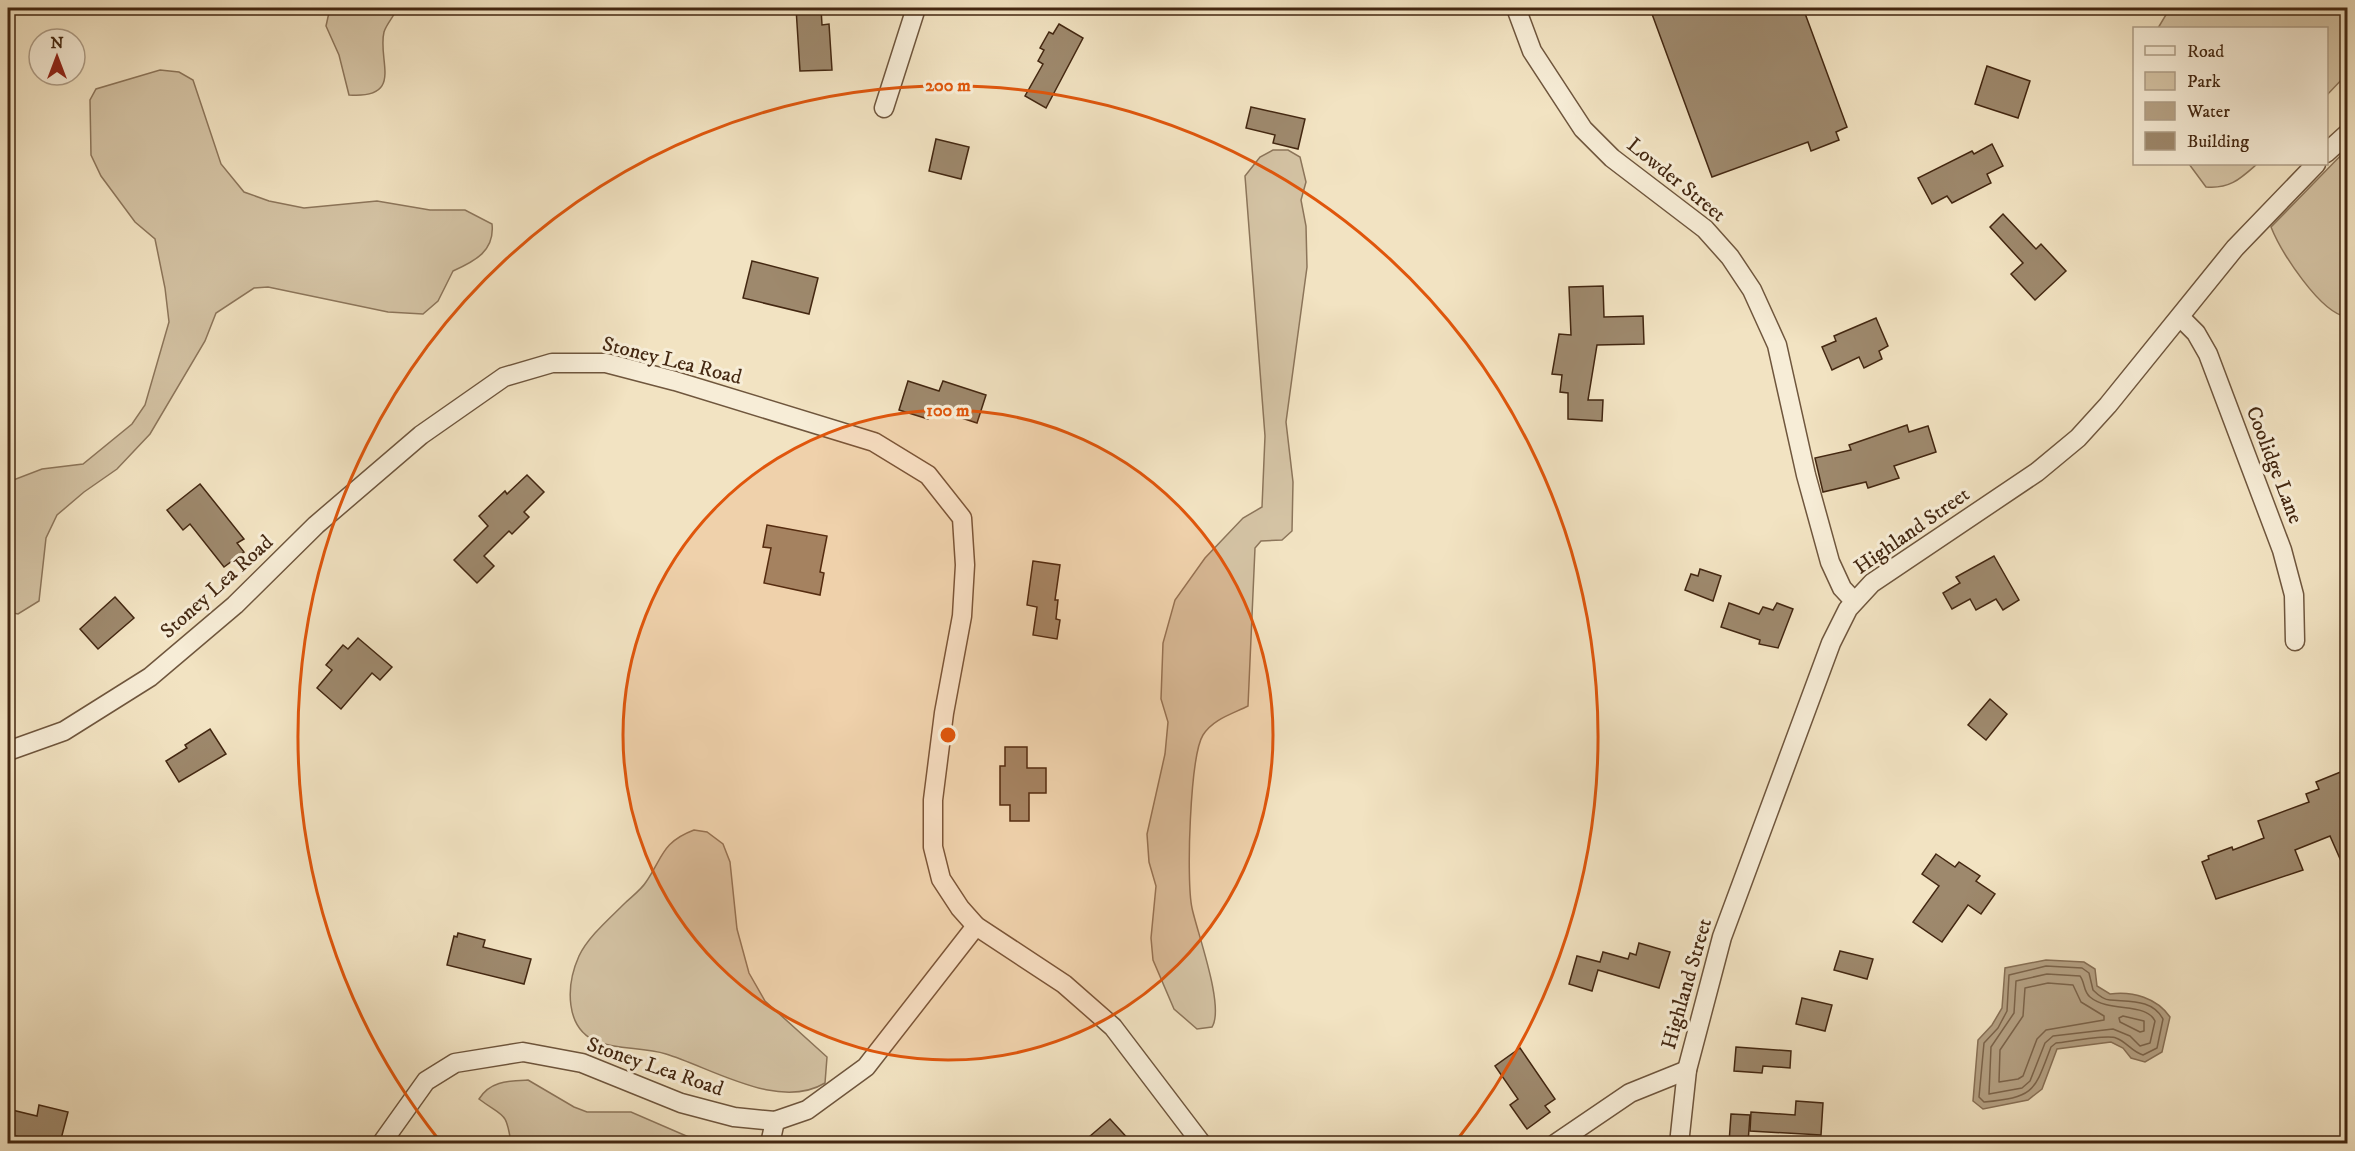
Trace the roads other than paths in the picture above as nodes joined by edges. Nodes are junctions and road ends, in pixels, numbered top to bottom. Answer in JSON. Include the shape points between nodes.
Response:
{"nodes":[{"id":1,"x":916,"y":8,"type":"edge"},
{"id":2,"x":1516,"y":8,"type":"edge"},
{"id":3,"x":884,"y":108,"type":"dead end"},
{"id":4,"x":2348,"y":133,"type":"edge"},
{"id":5,"x":2328,"y":151,"type":"edge"},
{"id":6,"x":2315,"y":165,"type":"edge"},
{"id":7,"x":2180,"y":317,"type":"junction"},
{"id":8,"x":1854,"y":601,"type":"junction"},
{"id":9,"x":2295,"y":641,"type":"dead end"},
{"id":10,"x":8,"y":751,"type":"edge"},
{"id":11,"x":976,"y":926,"type":"junction"},
{"id":12,"x":1687,"y":1070,"type":"junction"},
{"id":13,"x":775,"y":1121,"type":"junction"},
{"id":14,"x":381,"y":1143,"type":"edge"},
{"id":15,"x":770,"y":1143,"type":"edge"},
{"id":16,"x":1202,"y":1143,"type":"edge"},
{"id":17,"x":1555,"y":1143,"type":"edge"},
{"id":18,"x":1679,"y":1143,"type":"edge"}],
"edges":[{"from":1,"to":3,"type":"street"},
{"from":2,"to":8,"type":"street","name":"Lowder Street","via":[[1532,51],[1583,129],[1617,162],[1705,229],[1752,290],[1777,345],[1830,562],[1842,588]]},
{"from":4,"to":5,"type":"street"},
{"from":6,"to":7,"type":"street","name":"Highland Street","via":[[2242,241]]},
{"from":7,"to":8,"type":"street","name":"Highland Street","via":[[2108,405],[2064,451],[1883,575]]},
{"from":7,"to":9,"type":"street","name":"Coolidge Lane","via":[[2196,333],[2208,354],[2282,550],[2294,595]]},
{"from":8,"to":12,"type":"street","name":"Highland Street","via":[[1831,643],[1722,937]]},
{"from":10,"to":11,"type":"street","name":"Stoney Lea Road","via":[[64,731],[150,677],[236,605],[316,525],[421,435],[504,377],[552,363],[606,363],[874,442],[928,475],[962,518],[962,615],[933,800],[933,847],[941,879]]},
{"from":11,"to":13,"type":"street","name":"Stoney Lea Road","via":[[866,1067],[807,1110]]},
{"from":11,"to":16,"type":"street","name":"Stoney Lea Road","via":[[1064,984],[1113,1027]]},
{"from":12,"to":17,"type":"street","via":[[1630,1093]]},
{"from":12,"to":18,"type":"street","name":"Highland Street"},
{"from":13,"to":14,"type":"street","name":"Stoney Lea Road","via":[[734,1117],[692,1106],[582,1063],[522,1052],[455,1063],[426,1081]]},
{"from":13,"to":15,"type":"street"}]}
